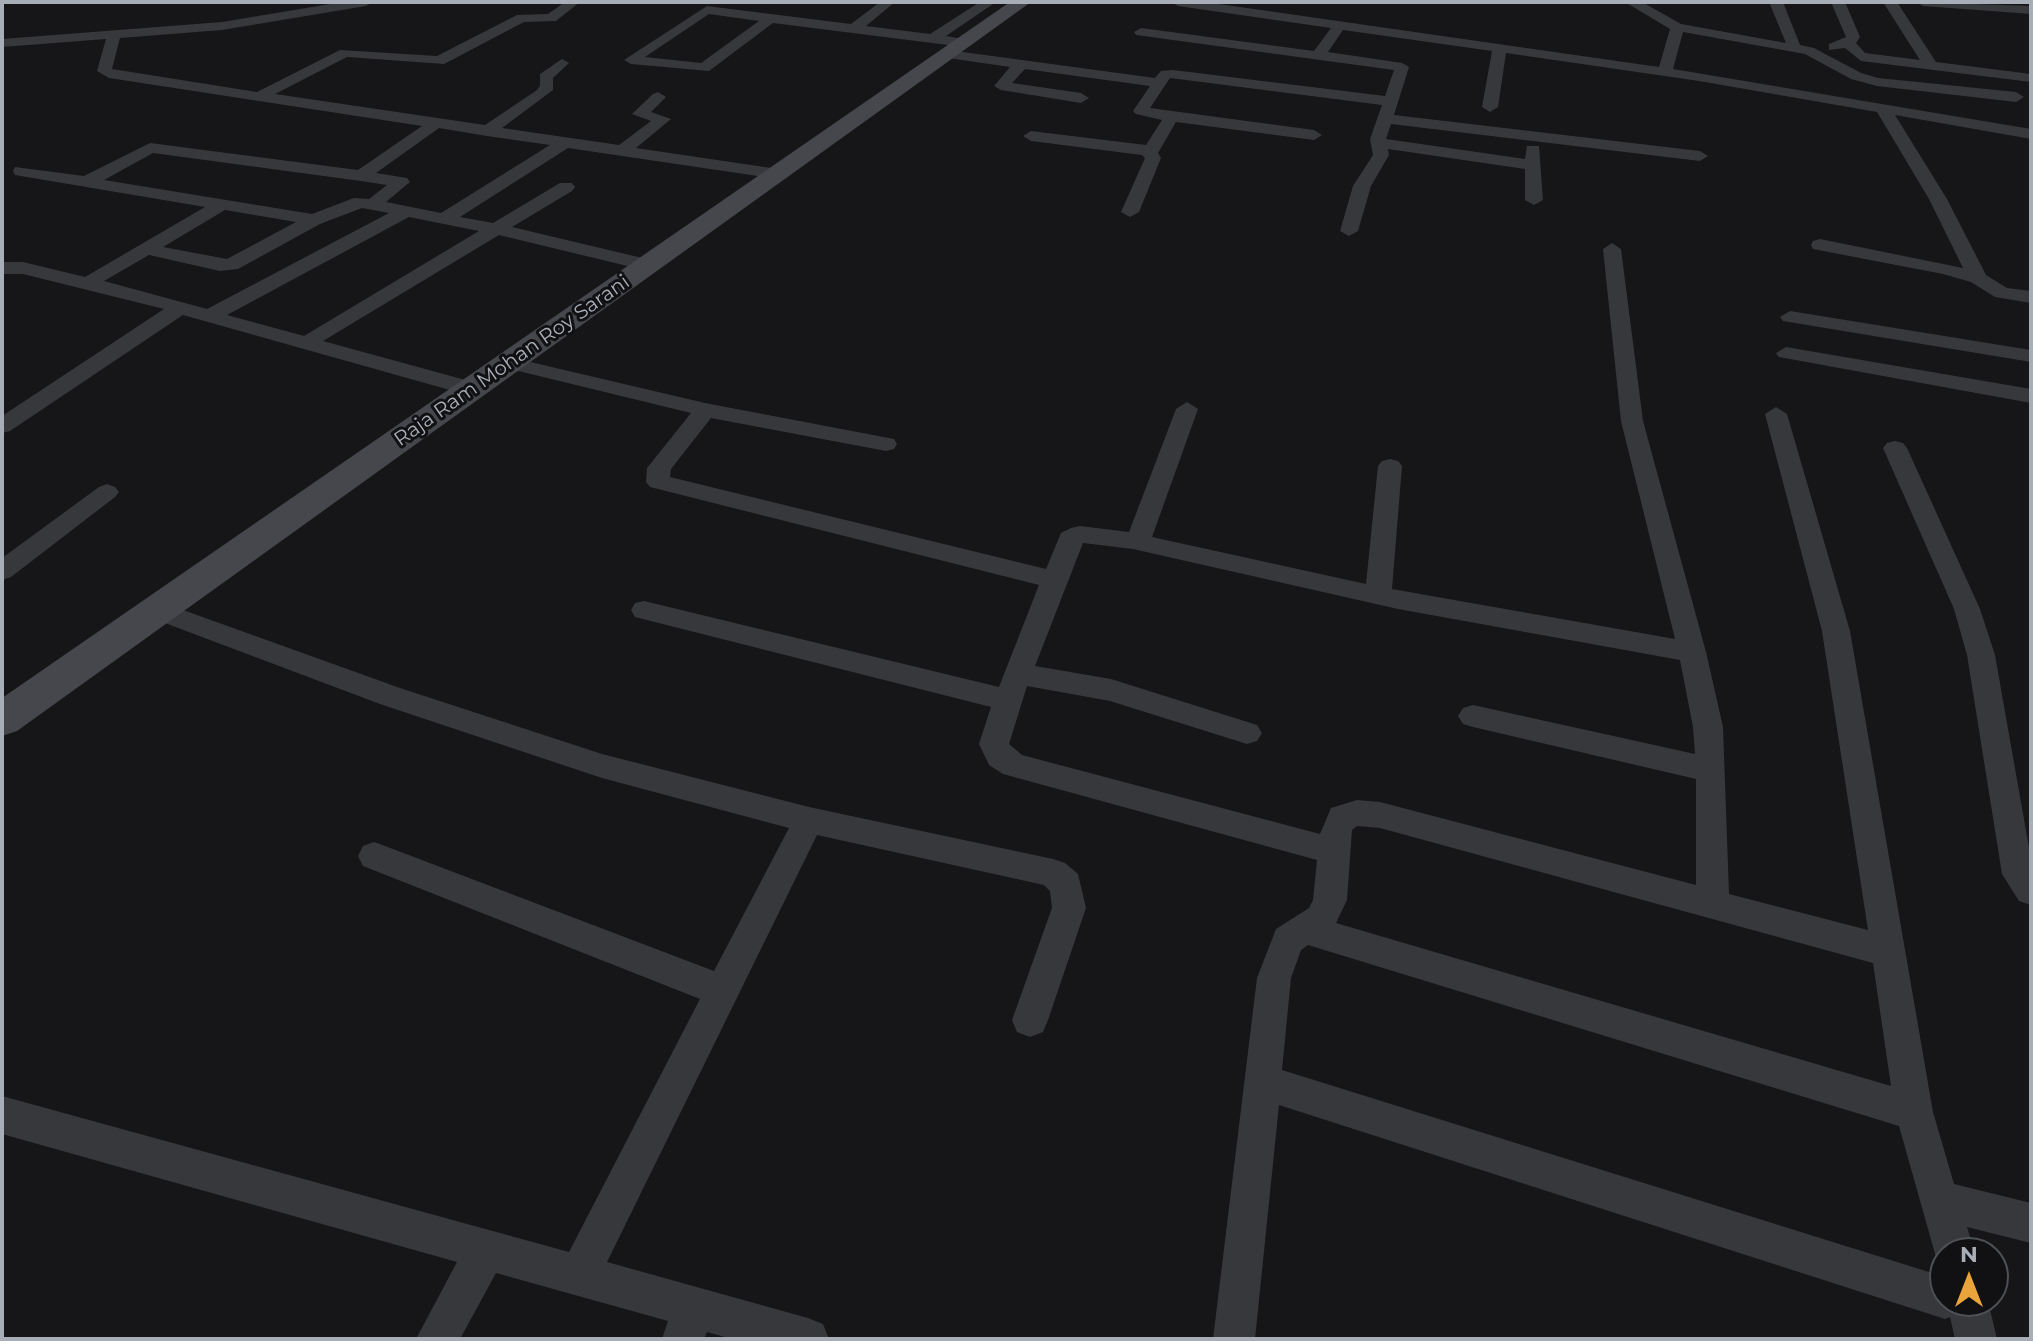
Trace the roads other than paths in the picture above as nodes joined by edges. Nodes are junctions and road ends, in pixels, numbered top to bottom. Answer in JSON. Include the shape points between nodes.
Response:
{"nodes":[{"id":1,"x":366,"y":2,"type":"edge"},
{"id":2,"x":573,"y":2,"type":"edge"},
{"id":3,"x":888,"y":2,"type":"edge"},
{"id":4,"x":989,"y":2,"type":"edge"},
{"id":5,"x":1022,"y":2,"type":"edge"},
{"id":6,"x":1178,"y":2,"type":"edge"},
{"id":7,"x":1632,"y":2,"type":"edge"},
{"id":8,"x":1776,"y":2,"type":"edge"},
{"id":9,"x":1838,"y":2,"type":"edge"},
{"id":10,"x":1890,"y":2,"type":"edge"},
{"id":11,"x":1923,"y":2,"type":"edge"},
{"id":12,"x":1950,"y":3,"type":"edge"},
{"id":13,"x":708,"y":6,"type":"edge"},
{"id":14,"x":2031,"y":10,"type":"edge"},
{"id":15,"x":771,"y":18,"type":"junction"},
{"id":16,"x":1340,"y":25,"type":"junction"},
{"id":17,"x":1677,"y":27,"type":"junction"},
{"id":18,"x":855,"y":28,"type":"junction"},
{"id":19,"x":1141,"y":32,"type":"dead end"},
{"id":20,"x":114,"y":36,"type":"junction"},
{"id":21,"x":2,"y":43,"type":"edge"},
{"id":22,"x":1848,"y":43,"type":"junction"},
{"id":23,"x":949,"y":45,"type":"junction"},
{"id":24,"x":1793,"y":47,"type":"junction"},
{"id":25,"x":1500,"y":48,"type":"junction"},
{"id":26,"x":1809,"y":51,"type":"junction"},
{"id":27,"x":1329,"y":57,"type":"junction"},
{"id":28,"x":562,"y":63,"type":"dead end"},
{"id":29,"x":1021,"y":64,"type":"junction"},
{"id":30,"x":1931,"y":66,"type":"junction"},
{"id":31,"x":1665,"y":72,"type":"junction"},
{"id":32,"x":2031,"y":78,"type":"edge"},
{"id":33,"x":1877,"y":82,"type":"junction"},
{"id":34,"x":1159,"y":83,"type":"junction"},
{"id":35,"x":658,"y":97,"type":"dead end"},
{"id":36,"x":2016,"y":97,"type":"dead end"},
{"id":37,"x":256,"y":98,"type":"junction"},
{"id":38,"x":1081,"y":98,"type":"dead end"},
{"id":39,"x":1390,"y":101,"type":"junction"},
{"id":40,"x":1490,"y":107,"type":"dead end"},
{"id":41,"x":1883,"y":109,"type":"junction"},
{"id":42,"x":1914,"y":114,"type":"junction"},
{"id":43,"x":1170,"y":116,"type":"junction"},
{"id":44,"x":1384,"y":119,"type":"junction"},
{"id":45,"x":435,"y":124,"type":"junction"},
{"id":46,"x":487,"y":131,"type":"junction"},
{"id":47,"x":2031,"y":134,"type":"edge"},
{"id":48,"x":1314,"y":135,"type":"dead end"},
{"id":49,"x":1031,"y":136,"type":"dead end"},
{"id":50,"x":1532,"y":136,"type":"junction"},
{"id":51,"x":566,"y":142,"type":"junction"},
{"id":52,"x":1379,"y":143,"type":"junction"},
{"id":53,"x":622,"y":151,"type":"junction"},
{"id":54,"x":1148,"y":152,"type":"junction"},
{"id":55,"x":1700,"y":156,"type":"dead end"},
{"id":56,"x":1533,"y":165,"type":"junction"},
{"id":57,"x":21,"y":171,"type":"dead end"},
{"id":58,"x":778,"y":174,"type":"junction"},
{"id":59,"x":361,"y":176,"type":"junction"},
{"id":60,"x":87,"y":182,"type":"junction"},
{"id":61,"x":566,"y":187,"type":"dead end"},
{"id":62,"x":1534,"y":200,"type":"dead end"},
{"id":63,"x":373,"y":204,"type":"junction"},
{"id":64,"x":221,"y":205,"type":"junction"},
{"id":65,"x":407,"y":211,"type":"junction"},
{"id":66,"x":1130,"y":212,"type":"dead end"},
{"id":67,"x":445,"y":218,"type":"junction"},
{"id":68,"x":314,"y":220,"type":"junction"},
{"id":69,"x":497,"y":229,"type":"junction"},
{"id":70,"x":1349,"y":231,"type":"dead end"},
{"id":71,"x":1820,"y":245,"type":"dead end"},
{"id":72,"x":146,"y":249,"type":"junction"},
{"id":73,"x":1612,"y":249,"type":"dead end"},
{"id":74,"x":648,"y":265,"type":"junction"},
{"id":75,"x":2,"y":268,"type":"edge"},
{"id":76,"x":1978,"y":278,"type":"junction"},
{"id":77,"x":88,"y":283,"type":"junction"},
{"id":78,"x":2031,"y":297,"type":"edge"},
{"id":79,"x":181,"y":307,"type":"junction"},
{"id":80,"x":211,"y":315,"type":"junction"},
{"id":81,"x":1790,"y":317,"type":"dead end"},
{"id":82,"x":306,"y":343,"type":"junction"},
{"id":83,"x":1786,"y":353,"type":"dead end"},
{"id":84,"x":2031,"y":356,"type":"edge"},
{"id":85,"x":509,"y":363,"type":"junction"},
{"id":86,"x":472,"y":389,"type":"junction"},
{"id":87,"x":2031,"y":396,"type":"edge"},
{"id":88,"x":1187,"y":409,"type":"dead end"},
{"id":89,"x":705,"y":410,"type":"junction"},
{"id":90,"x":1776,"y":414,"type":"dead end"},
{"id":91,"x":2,"y":426,"type":"edge"},
{"id":92,"x":886,"y":444,"type":"dead end"},
{"id":93,"x":1895,"y":448,"type":"dead end"},
{"id":94,"x":1390,"y":466,"type":"dead end"},
{"id":95,"x":107,"y":492,"type":"dead end"},
{"id":96,"x":1133,"y":541,"type":"junction"},
{"id":97,"x":2,"y":548,"type":"edge"},
{"id":98,"x":29,"y":551,"type":"junction"},
{"id":99,"x":2,"y":571,"type":"edge"},
{"id":100,"x":1054,"y":580,"type":"junction"},
{"id":101,"x":1378,"y":596,"type":"junction"},
{"id":102,"x":158,"y":610,"type":"junction"},
{"id":103,"x":644,"y":610,"type":"dead end"},
{"id":104,"x":1692,"y":652,"type":"junction"},
{"id":105,"x":1013,"y":687,"type":"junction"},
{"id":106,"x":6,"y":713,"type":"edge"},
{"id":107,"x":1473,"y":716,"type":"dead end"},
{"id":108,"x":1247,"y":733,"type":"dead end"},
{"id":109,"x":1711,"y":770,"type":"junction"},
{"id":110,"x":809,"y":820,"type":"junction"},
{"id":111,"x":1334,"y":851,"type":"junction"},
{"id":112,"x":374,"y":856,"type":"dead end"},
{"id":113,"x":2031,"y":891,"type":"edge"},
{"id":114,"x":1713,"y":904,"type":"junction"},
{"id":115,"x":1304,"y":929,"type":"junction"},
{"id":116,"x":1887,"y":951,"type":"junction"},
{"id":117,"x":723,"y":991,"type":"junction"},
{"id":118,"x":1030,"y":1020,"type":"dead end"},
{"id":119,"x":1263,"y":1082,"type":"junction"},
{"id":120,"x":1914,"y":1112,"type":"junction"},
{"id":121,"x":2,"y":1115,"type":"edge"},
{"id":122,"x":1939,"y":1200,"type":"junction"},
{"id":123,"x":2031,"y":1223,"type":"edge"},
{"id":124,"x":1949,"y":1237,"type":"edge"},
{"id":125,"x":486,"y":1250,"type":"junction"},
{"id":126,"x":579,"y":1275,"type":"junction"},
{"id":127,"x":1929,"y":1298,"type":"edge"},
{"id":128,"x":689,"y":1323,"type":"edge"},
{"id":129,"x":437,"y":1339,"type":"edge"},
{"id":130,"x":808,"y":1339,"type":"edge"},
{"id":131,"x":1234,"y":1339,"type":"edge"}],
"edges":[{"from":1,"to":20,"type":"street","via":[[251,22]]},
{"from":2,"to":37,"type":"street","via":[[551,18],[522,18],[439,61],[345,53]]},
{"from":3,"to":18,"type":"street"},
{"from":4,"to":23,"type":"street"},
{"from":5,"to":23,"type":"street","name":"Raja Ram Mohan Roy Sarani"},
{"from":6,"to":16,"type":"street"},
{"from":7,"to":17,"type":"street"},
{"from":8,"to":24,"type":"street"},
{"from":9,"to":22,"type":"street","via":[[1853,37]]},
{"from":10,"to":30,"type":"street"},
{"from":11,"to":12,"type":"street"},
{"from":12,"to":14,"type":"street"},
{"from":13,"to":15,"type":"street"},
{"from":13,"to":15,"type":"street","via":[[631,60],[704,68]]},
{"from":15,"to":18,"type":"street"},
{"from":16,"to":25,"type":"street"},
{"from":16,"to":27,"type":"street","via":[[1320,53]]},
{"from":17,"to":24,"type":"street"},
{"from":17,"to":31,"type":"street"},
{"from":18,"to":23,"type":"street"},
{"from":19,"to":27,"type":"street"},
{"from":20,"to":21,"type":"street"},
{"from":20,"to":37,"type":"street","via":[[107,73]]},
{"from":22,"to":26,"type":"street"},
{"from":22,"to":30,"type":"street","via":[[1861,57]]},
{"from":23,"to":29,"type":"street"},
{"from":23,"to":58,"type":"street","name":"Raja Ram Mohan Roy Sarani"},
{"from":24,"to":26,"type":"street"},
{"from":25,"to":31,"type":"street"},
{"from":25,"to":40,"type":"street"},
{"from":26,"to":33,"type":"street"},
{"from":27,"to":39,"type":"street","via":[[1402,67]]},
{"from":28,"to":46,"type":"street","via":[[545,77],[548,87],[542,93]]},
{"from":29,"to":34,"type":"street"},
{"from":29,"to":38,"type":"street","via":[[1001,86]]},
{"from":30,"to":32,"type":"street"},
{"from":31,"to":41,"type":"street"},
{"from":33,"to":36,"type":"street"},
{"from":33,"to":42,"type":"street"},
{"from":34,"to":39,"type":"street","via":[[1173,74]]},
{"from":34,"to":43,"type":"street","via":[[1141,111]]},
{"from":35,"to":53,"type":"street","via":[[640,114],[663,119]]},
{"from":37,"to":45,"type":"street"},
{"from":39,"to":44,"type":"street"},
{"from":41,"to":42,"type":"street"},
{"from":41,"to":76,"type":"street","via":[[1944,208]]},
{"from":42,"to":47,"type":"street"},
{"from":43,"to":48,"type":"street"},
{"from":43,"to":54,"type":"street"},
{"from":44,"to":50,"type":"street"},
{"from":44,"to":52,"type":"street"},
{"from":45,"to":46,"type":"street"},
{"from":45,"to":59,"type":"street"},
{"from":46,"to":51,"type":"street"},
{"from":49,"to":54,"type":"street"},
{"from":50,"to":55,"type":"street"},
{"from":50,"to":56,"type":"street"},
{"from":51,"to":53,"type":"street"},
{"from":51,"to":67,"type":"street"},
{"from":52,"to":56,"type":"street"},
{"from":52,"to":70,"type":"street","via":[[1381,155],[1362,186]]},
{"from":53,"to":58,"type":"street"},
{"from":54,"to":66,"type":"street","via":[[1153,158]]},
{"from":56,"to":62,"type":"street"},
{"from":57,"to":60,"type":"street"},
{"from":58,"to":74,"type":"street","name":"Raja Ram Mohan Roy Sarani"},
{"from":59,"to":60,"type":"street","via":[[150,148]]},
{"from":59,"to":63,"type":"street","via":[[401,182]]},
{"from":60,"to":64,"type":"street"},
{"from":61,"to":69,"type":"street"},
{"from":63,"to":65,"type":"street"},
{"from":63,"to":68,"type":"street","via":[[352,203]]},
{"from":64,"to":68,"type":"street"},
{"from":64,"to":72,"type":"street"},
{"from":65,"to":67,"type":"street"},
{"from":65,"to":80,"type":"street"},
{"from":67,"to":69,"type":"street"},
{"from":68,"to":72,"type":"street","via":[[231,265]]},
{"from":69,"to":74,"type":"street"},
{"from":69,"to":82,"type":"street"},
{"from":71,"to":76,"type":"street"},
{"from":72,"to":77,"type":"street"},
{"from":73,"to":104,"type":"street","via":[[1632,421]]},
{"from":74,"to":85,"type":"street","name":"Raja Ram Mohan Roy Sarani"},
{"from":75,"to":77,"type":"street"},
{"from":76,"to":78,"type":"street","via":[[1992,289]]},
{"from":77,"to":79,"type":"street"},
{"from":79,"to":80,"type":"street"},
{"from":79,"to":91,"type":"street"},
{"from":80,"to":82,"type":"street"},
{"from":81,"to":84,"type":"street"},
{"from":82,"to":86,"type":"street"},
{"from":83,"to":87,"type":"street"},
{"from":85,"to":86,"type":"street","name":"Raja Ram Mohan Roy Sarani"},
{"from":85,"to":89,"type":"street"},
{"from":86,"to":102,"type":"street","name":"Raja Ram Mohan Roy Sarani"},
{"from":88,"to":96,"type":"street","via":[[1140,536]]},
{"from":89,"to":92,"type":"street"},
{"from":89,"to":100,"type":"street","via":[[659,468],[658,482]]},
{"from":90,"to":116,"type":"street","via":[[1836,631]]},
{"from":93,"to":113,"type":"street","via":[[1971,620],[2018,874]]},
{"from":94,"to":101,"type":"street"},
{"from":95,"to":98,"type":"street"},
{"from":96,"to":100,"type":"street","via":[[1080,534],[1070,539]]},
{"from":96,"to":101,"type":"street"},
{"from":97,"to":98,"type":"street"},
{"from":98,"to":99,"type":"street"},
{"from":100,"to":105,"type":"street"},
{"from":101,"to":104,"type":"street"},
{"from":102,"to":106,"type":"street","name":"Raja Ram Mohan Roy Sarani"},
{"from":102,"to":110,"type":"street","via":[[510,737]]},
{"from":103,"to":105,"type":"street"},
{"from":104,"to":109,"type":"street"},
{"from":105,"to":108,"type":"street","via":[[1111,690]]},
{"from":105,"to":111,"type":"street","via":[[994,744],[1000,757],[1014,765]]},
{"from":107,"to":109,"type":"street"},
{"from":109,"to":114,"type":"street"},
{"from":110,"to":117,"type":"street"},
{"from":110,"to":118,"type":"street","via":[[1053,873],[1066,884],[1069,908]]},
{"from":111,"to":114,"type":"street","via":[[1342,817],[1380,815]]},
{"from":111,"to":115,"type":"street","via":[[1330,900],[1321,919]]},
{"from":112,"to":117,"type":"street"},
{"from":114,"to":116,"type":"street"},
{"from":115,"to":119,"type":"street","via":[[1288,940],[1280,955]]},
{"from":115,"to":120,"type":"street"},
{"from":116,"to":120,"type":"street"},
{"from":117,"to":126,"type":"street"},
{"from":119,"to":127,"type":"street"},
{"from":119,"to":131,"type":"street"},
{"from":120,"to":122,"type":"street"},
{"from":121,"to":125,"type":"street"},
{"from":122,"to":123,"type":"street"},
{"from":122,"to":124,"type":"street"},
{"from":125,"to":126,"type":"street"},
{"from":125,"to":129,"type":"street"},
{"from":126,"to":128,"type":"street"},
{"from":128,"to":130,"type":"street"}]}
